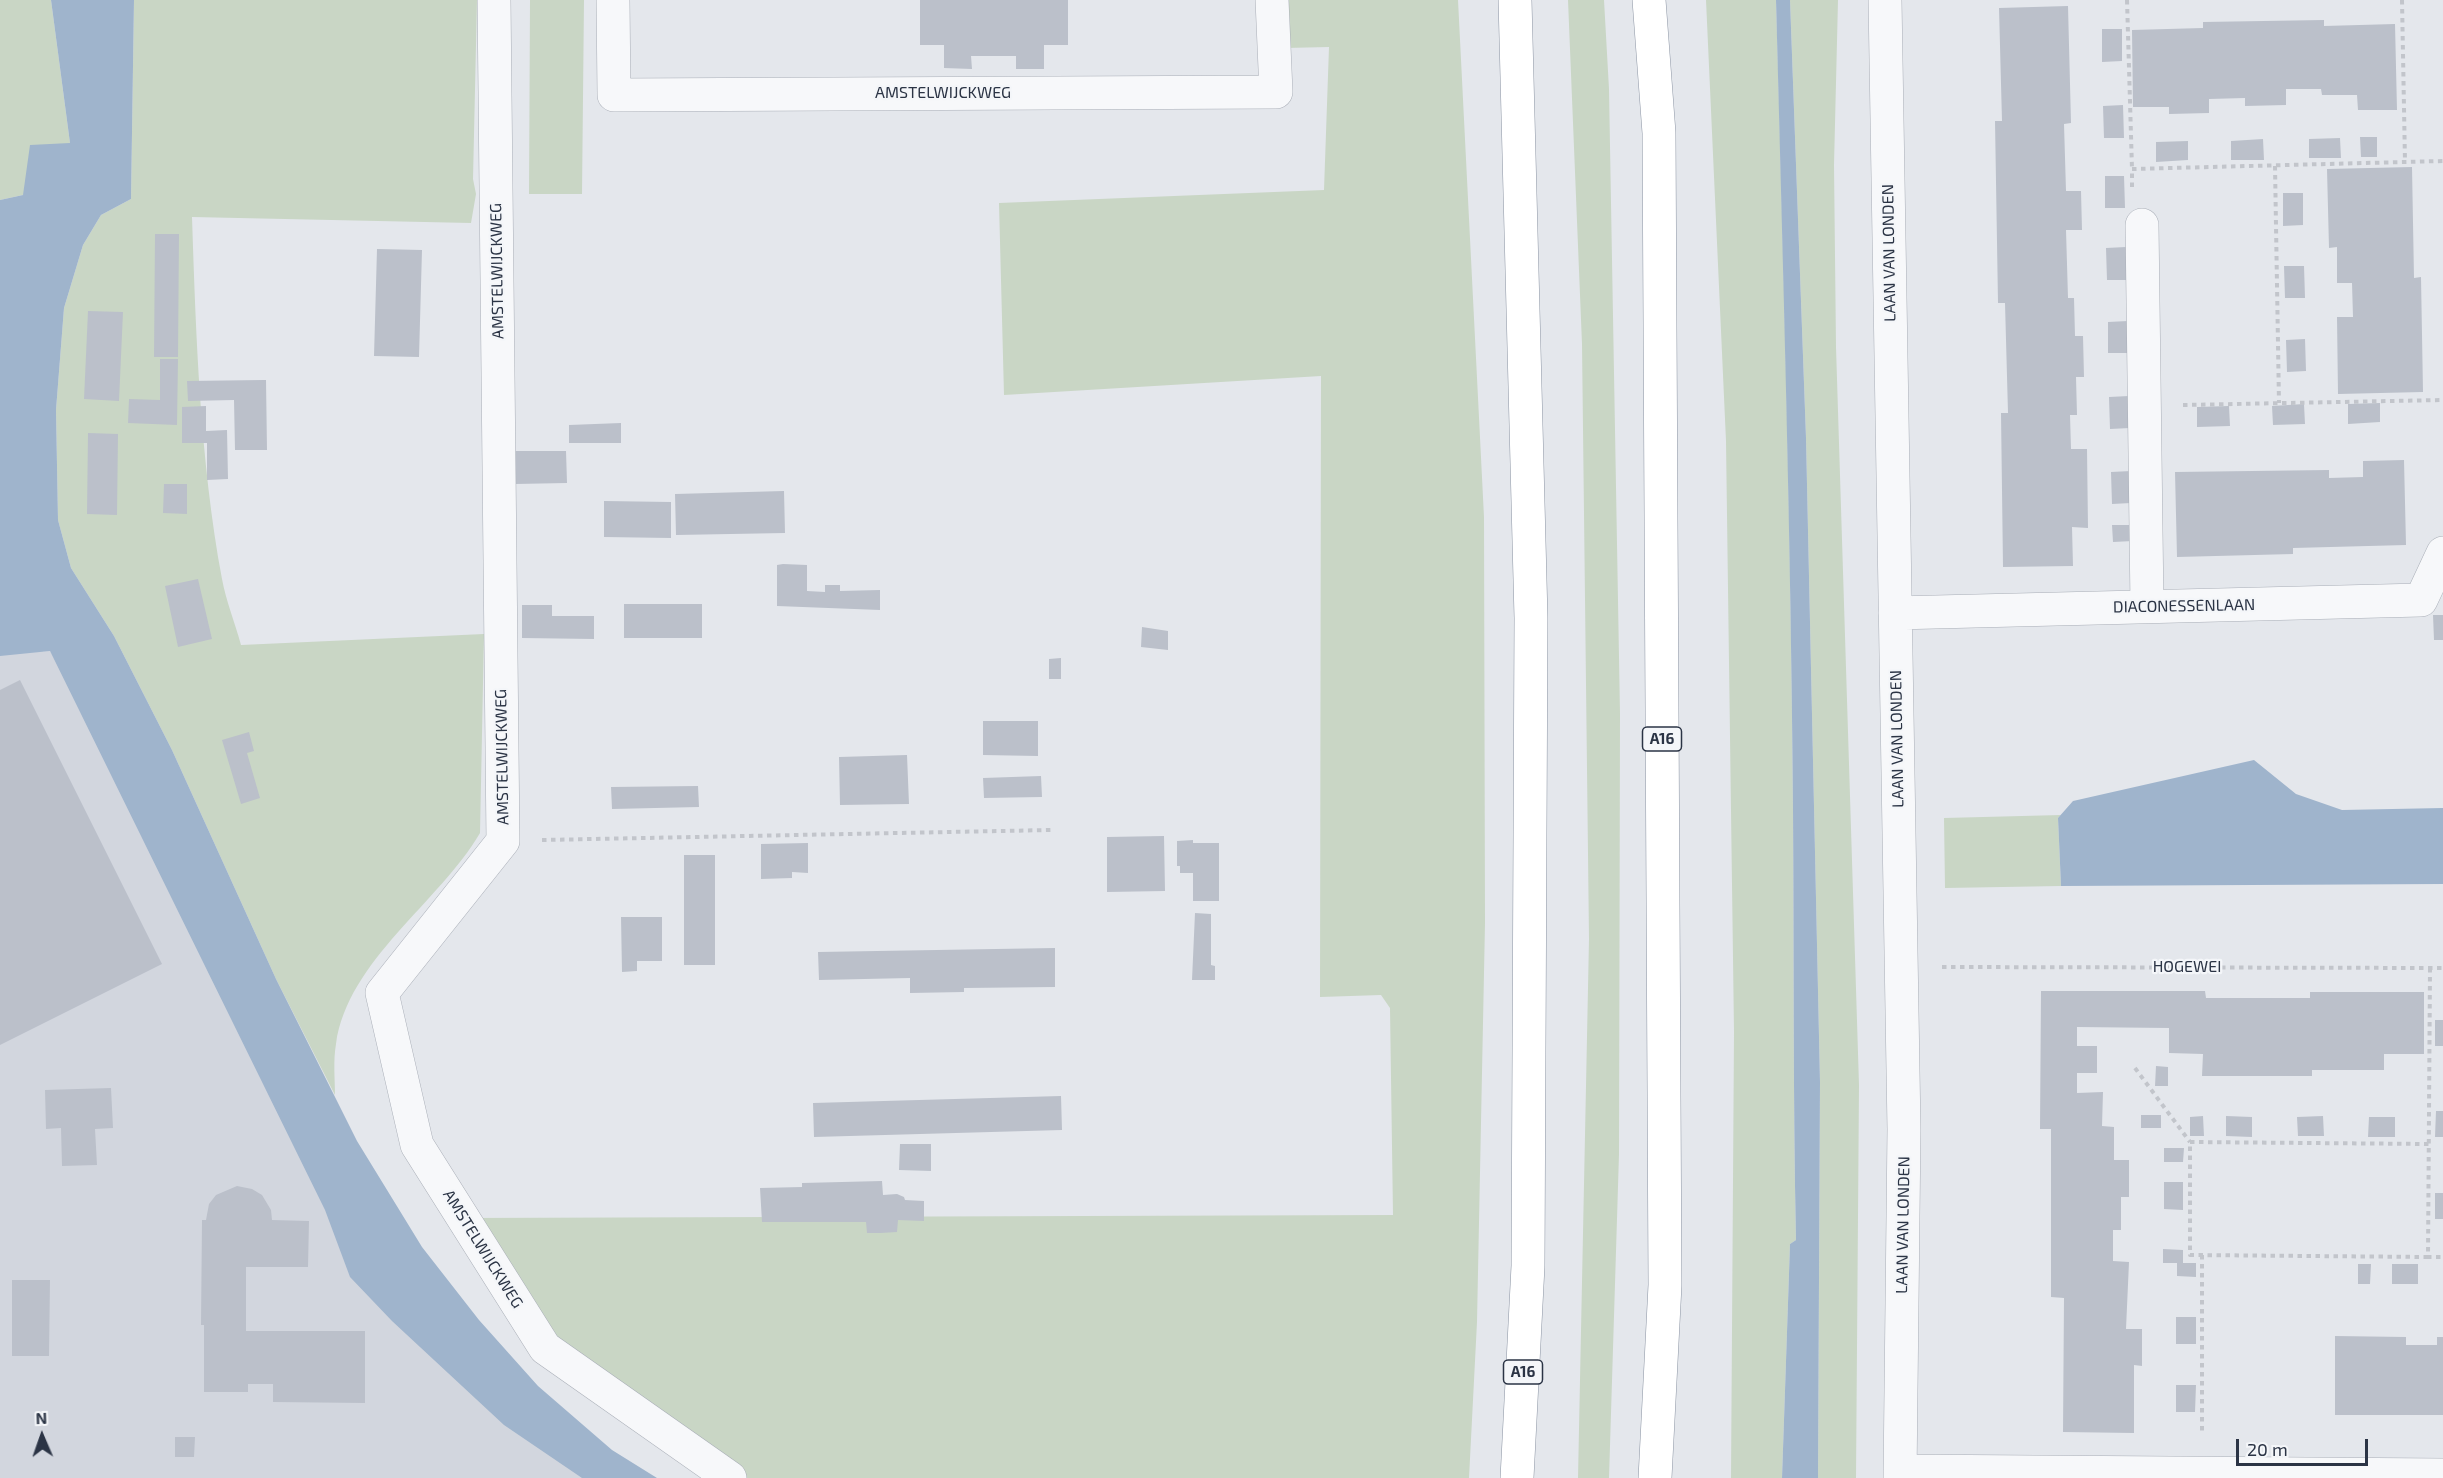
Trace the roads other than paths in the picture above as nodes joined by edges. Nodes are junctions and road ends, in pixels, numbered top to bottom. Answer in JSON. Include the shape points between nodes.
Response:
{"nodes":[{"id":1,"x":494,"y":0,"type":"edge"},
{"id":2,"x":613,"y":0,"type":"edge"},
{"id":3,"x":1272,"y":0,"type":"edge"},
{"id":4,"x":1515,"y":0,"type":"edge"},
{"id":5,"x":1649,"y":0,"type":"edge"},
{"id":6,"x":1885,"y":0,"type":"edge"},
{"id":7,"x":2142,"y":225,"type":"road end"},
{"id":8,"x":2443,"y":553,"type":"edge"},
{"id":9,"x":2147,"y":606,"type":"junction"},
{"id":10,"x":1895,"y":613,"type":"junction"},
{"id":11,"x":1900,"y":1475,"type":"edge"},
{"id":12,"x":2443,"y":1475,"type":"edge"},
{"id":13,"x":730,"y":1478,"type":"edge"},
{"id":14,"x":1517,"y":1478,"type":"edge"},
{"id":15,"x":1655,"y":1478,"type":"edge"}],
"edges":[{"from":1,"to":13,"type":"street","name":"AMSTELWIJCKWEG","via":[[503,841],[382,993],[417,1145],[545,1348]]},
{"from":2,"to":3,"type":"street","name":"AMSTELWIJCKWEG","via":[[614,95],[626,95],[1276,92]]},
{"from":4,"to":14,"type":"highway","number":"A16","via":[[1531,618],[1528,1266]]},
{"from":5,"to":15,"type":"highway","number":"A16","via":[[1659,145],[1665,1273]]},
{"from":6,"to":10,"type":"street","name":"LAAN VAN LONDEN"},
{"from":7,"to":9,"type":"street"},
{"from":8,"to":9,"type":"street","name":"DIACONESSENLAAN","via":[[2421,600]]},
{"from":9,"to":10,"type":"street","name":"DIACONESSENLAAN"},
{"from":10,"to":11,"type":"street","name":"LAAN VAN LONDEN","via":[[1904,1129]]},
{"from":11,"to":12,"type":"street"}]}
